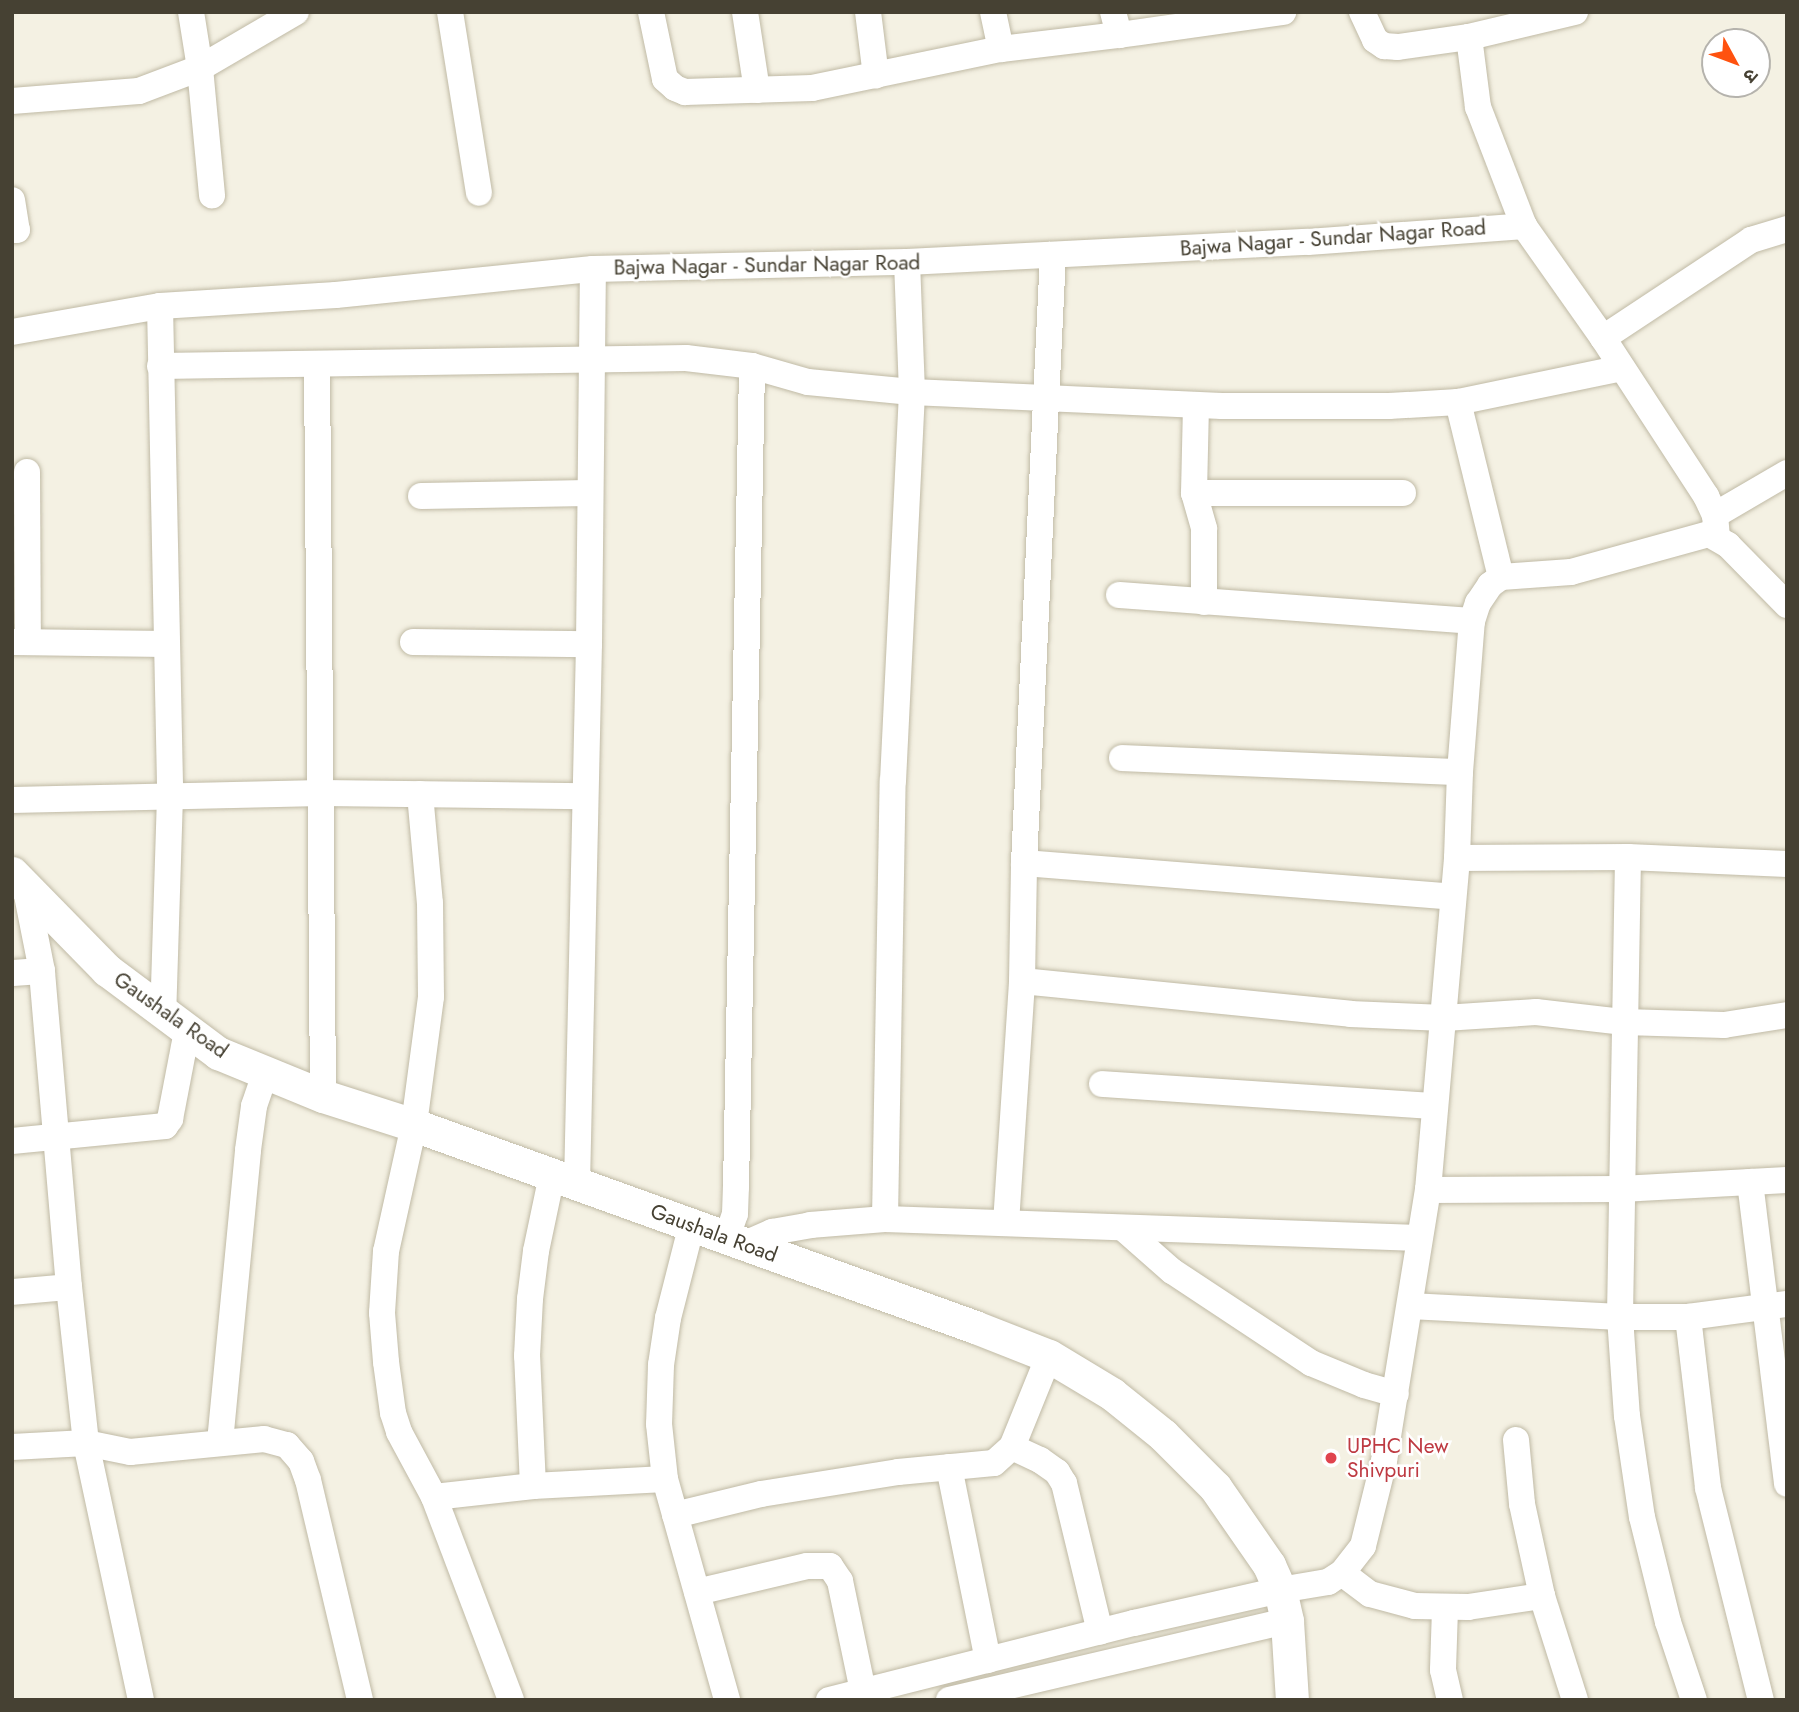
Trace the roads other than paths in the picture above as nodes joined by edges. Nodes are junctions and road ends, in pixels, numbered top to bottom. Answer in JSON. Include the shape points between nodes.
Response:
{"nodes":[{"id":1,"x":191,"y":12,"type":"edge"},
{"id":2,"x":296,"y":12,"type":"edge"},
{"id":3,"x":450,"y":12,"type":"edge"},
{"id":4,"x":651,"y":12,"type":"edge"},
{"id":5,"x":745,"y":12,"type":"edge"},
{"id":6,"x":868,"y":12,"type":"edge"},
{"id":7,"x":993,"y":12,"type":"edge"},
{"id":8,"x":1283,"y":12,"type":"edge"},
{"id":9,"x":1362,"y":12,"type":"edge"},
{"id":10,"x":1575,"y":12,"type":"edge"},
{"id":11,"x":1543,"y":16,"type":"edge"},
{"id":12,"x":1200,"y":18,"type":"edge"},
{"id":13,"x":1116,"y":23,"type":"edge"},
{"id":14,"x":1469,"y":37,"type":"junction"},
{"id":15,"x":1001,"y":49,"type":"junction"},
{"id":16,"x":200,"y":68,"type":"junction"},
{"id":17,"x":876,"y":76,"type":"junction"},
{"id":18,"x":757,"y":90,"type":"junction"},
{"id":19,"x":12,"y":101,"type":"edge"},
{"id":20,"x":479,"y":193,"type":"dead end"},
{"id":21,"x":212,"y":195,"type":"dead end"},
{"id":22,"x":12,"y":201,"type":"edge"},
{"id":23,"x":1524,"y":226,"type":"junction"},
{"id":24,"x":12,"y":230,"type":"edge"},
{"id":25,"x":1785,"y":231,"type":"edge"},
{"id":26,"x":1054,"y":255,"type":"junction"},
{"id":27,"x":906,"y":262,"type":"junction"},
{"id":28,"x":593,"y":269,"type":"junction"},
{"id":29,"x":160,"y":306,"type":"junction"},
{"id":30,"x":12,"y":332,"type":"edge"},
{"id":31,"x":1603,"y":338,"type":"junction"},
{"id":32,"x":592,"y":360,"type":"junction"},
{"id":33,"x":317,"y":364,"type":"junction"},
{"id":34,"x":160,"y":366,"type":"junction"},
{"id":35,"x":752,"y":366,"type":"junction"},
{"id":36,"x":1622,"y":368,"type":"junction"},
{"id":37,"x":912,"y":392,"type":"junction"},
{"id":38,"x":1047,"y":399,"type":"junction"},
{"id":39,"x":1458,"y":402,"type":"junction"},
{"id":40,"x":1196,"y":405,"type":"junction"},
{"id":41,"x":27,"y":472,"type":"dead end"},
{"id":42,"x":1787,"y":473,"type":"edge"},
{"id":43,"x":1194,"y":493,"type":"junction"},
{"id":44,"x":1403,"y":493,"type":"dead end"},
{"id":45,"x":589,"y":494,"type":"junction"},
{"id":46,"x":421,"y":496,"type":"dead end"},
{"id":47,"x":1716,"y":526,"type":"junction"},
{"id":48,"x":1501,"y":577,"type":"junction"},
{"id":49,"x":1119,"y":596,"type":"dead end"},
{"id":50,"x":1204,"y":602,"type":"junction"},
{"id":51,"x":1787,"y":605,"type":"edge"},
{"id":52,"x":1472,"y":621,"type":"junction"},
{"id":53,"x":20,"y":642,"type":"edge"},
{"id":54,"x":413,"y":642,"type":"dead end"},
{"id":55,"x":166,"y":644,"type":"junction"},
{"id":56,"x":589,"y":644,"type":"junction"},
{"id":57,"x":1122,"y":758,"type":"dead end"},
{"id":58,"x":1460,"y":772,"type":"junction"},
{"id":59,"x":322,"y":793,"type":"junction"},
{"id":60,"x":420,"y":794,"type":"junction"},
{"id":61,"x":170,"y":796,"type":"junction"},
{"id":62,"x":585,"y":796,"type":"junction"},
{"id":63,"x":12,"y":800,"type":"edge"},
{"id":64,"x":1628,"y":857,"type":"junction"},
{"id":65,"x":1457,"y":858,"type":"junction"},
{"id":66,"x":1024,"y":863,"type":"junction"},
{"id":67,"x":1787,"y":864,"type":"edge"},
{"id":68,"x":19,"y":882,"type":"edge"},
{"id":69,"x":1453,"y":897,"type":"junction"},
{"id":70,"x":42,"y":971,"type":"junction"},
{"id":71,"x":12,"y":973,"type":"edge"},
{"id":72,"x":1022,"y":981,"type":"junction"},
{"id":73,"x":1787,"y":1015,"type":"edge"},
{"id":74,"x":1444,"y":1018,"type":"junction"},
{"id":75,"x":1624,"y":1022,"type":"junction"},
{"id":76,"x":175,"y":1023,"type":"junction"},
{"id":77,"x":265,"y":1074,"type":"junction"},
{"id":78,"x":1102,"y":1084,"type":"dead end"},
{"id":79,"x":323,"y":1096,"type":"junction"},
{"id":80,"x":1434,"y":1106,"type":"junction"},
{"id":81,"x":414,"y":1125,"type":"junction"},
{"id":82,"x":57,"y":1138,"type":"junction"},
{"id":83,"x":12,"y":1141,"type":"edge"},
{"id":84,"x":565,"y":1180,"type":"junction"},
{"id":85,"x":1787,"y":1180,"type":"edge"},
{"id":86,"x":1750,"y":1182,"type":"junction"},
{"id":87,"x":1621,"y":1189,"type":"junction"},
{"id":88,"x":1428,"y":1190,"type":"junction"},
{"id":89,"x":885,"y":1219,"type":"junction"},
{"id":90,"x":1006,"y":1223,"type":"junction"},
{"id":91,"x":692,"y":1224,"type":"junction"},
{"id":92,"x":1123,"y":1228,"type":"junction"},
{"id":93,"x":1419,"y":1238,"type":"junction"},
{"id":94,"x":736,"y":1241,"type":"junction"},
{"id":95,"x":69,"y":1287,"type":"junction"},
{"id":96,"x":12,"y":1293,"type":"edge"},
{"id":97,"x":1410,"y":1306,"type":"junction"},
{"id":98,"x":1776,"y":1306,"type":"edge"},
{"id":99,"x":1688,"y":1317,"type":"junction"},
{"id":100,"x":1620,"y":1318,"type":"junction"},
{"id":101,"x":1049,"y":1356,"type":"junction"},
{"id":102,"x":1396,"y":1394,"type":"junction"},
{"id":103,"x":1516,"y":1440,"type":"dead end"},
{"id":104,"x":220,"y":1442,"type":"junction"},
{"id":105,"x":86,"y":1443,"type":"junction"},
{"id":106,"x":12,"y":1447,"type":"edge"},
{"id":107,"x":1012,"y":1447,"type":"junction"},
{"id":108,"x":949,"y":1467,"type":"junction"},
{"id":109,"x":665,"y":1479,"type":"junction"},
{"id":110,"x":1787,"y":1484,"type":"edge"},
{"id":111,"x":533,"y":1486,"type":"junction"},
{"id":112,"x":434,"y":1497,"type":"junction"},
{"id":113,"x":675,"y":1515,"type":"junction"},
{"id":114,"x":1342,"y":1573,"type":"junction"},
{"id":115,"x":697,"y":1592,"type":"junction"},
{"id":116,"x":1542,"y":1596,"type":"junction"},
{"id":117,"x":1283,"y":1605,"type":"junction"},
{"id":118,"x":1445,"y":1609,"type":"junction"},
{"id":119,"x":1100,"y":1632,"type":"junction"},
{"id":120,"x":988,"y":1660,"type":"junction"},
{"id":121,"x":863,"y":1691,"type":"junction"},
{"id":122,"x":141,"y":1700,"type":"edge"},
{"id":123,"x":360,"y":1700,"type":"edge"},
{"id":124,"x":511,"y":1700,"type":"edge"},
{"id":125,"x":726,"y":1700,"type":"edge"},
{"id":126,"x":829,"y":1700,"type":"edge"},
{"id":127,"x":949,"y":1700,"type":"edge"},
{"id":128,"x":1292,"y":1700,"type":"edge"},
{"id":129,"x":1450,"y":1700,"type":"edge"},
{"id":130,"x":1575,"y":1700,"type":"edge"},
{"id":131,"x":1694,"y":1700,"type":"edge"},
{"id":132,"x":1761,"y":1700,"type":"edge"}],
"edges":[{"from":1,"to":16,"type":"street"},
{"from":2,"to":16,"type":"street"},
{"from":3,"to":20,"type":"street"},
{"from":4,"to":18,"type":"street","via":[[661,68],[675,88],[685,92]]},
{"from":5,"to":18,"type":"street"},
{"from":6,"to":17,"type":"street"},
{"from":7,"to":15,"type":"street"},
{"from":8,"to":12,"type":"street"},
{"from":9,"to":14,"type":"street","via":[[1369,31],[1384,46]]},
{"from":10,"to":11,"type":"street"},
{"from":11,"to":14,"type":"street"},
{"from":12,"to":13,"type":"street"},
{"from":13,"to":15,"type":"street"},
{"from":14,"to":23,"type":"street","via":[[1478,107]]},
{"from":15,"to":17,"type":"street"},
{"from":16,"to":19,"type":"street","via":[[139,91]]},
{"from":16,"to":21,"type":"street"},
{"from":17,"to":18,"type":"street","via":[[812,89]]},
{"from":22,"to":24,"type":"street","via":[[17,230]]},
{"from":23,"to":26,"type":"street","name":"Bajwa Nagar - Sundar Nagar Road"},
{"from":23,"to":31,"type":"street"},
{"from":25,"to":31,"type":"street","via":[[1751,240]]},
{"from":26,"to":27,"type":"street","name":"Bajwa Nagar - Sundar Nagar Road"},
{"from":26,"to":38,"type":"street"},
{"from":27,"to":28,"type":"street","name":"Bajwa Nagar - Sundar Nagar Road"},
{"from":27,"to":37,"type":"street"},
{"from":28,"to":29,"type":"street","name":"Bajwa Nagar - Sundar Nagar Road","via":[[336,295]]},
{"from":28,"to":32,"type":"street"},
{"from":29,"to":30,"type":"street","name":"Bajwa Nagar - Sundar Nagar Road"},
{"from":29,"to":34,"type":"street"},
{"from":31,"to":36,"type":"street"},
{"from":32,"to":33,"type":"street"},
{"from":32,"to":35,"type":"street","via":[[686,358]]},
{"from":32,"to":45,"type":"street"},
{"from":33,"to":34,"type":"street"},
{"from":33,"to":59,"type":"street"},
{"from":34,"to":55,"type":"street"},
{"from":35,"to":37,"type":"street","via":[[808,382]]},
{"from":35,"to":94,"type":"street"},
{"from":36,"to":39,"type":"street"},
{"from":36,"to":47,"type":"street","via":[[1706,496]]},
{"from":37,"to":38,"type":"street"},
{"from":37,"to":89,"type":"street","via":[[893,781]]},
{"from":38,"to":40,"type":"street"},
{"from":38,"to":66,"type":"street"},
{"from":39,"to":40,"type":"street"},
{"from":39,"to":48,"type":"street"},
{"from":40,"to":43,"type":"street"},
{"from":41,"to":53,"type":"street"},
{"from":42,"to":47,"type":"street"},
{"from":43,"to":44,"type":"street"},
{"from":43,"to":50,"type":"street","via":[[1204,529]]},
{"from":45,"to":46,"type":"street"},
{"from":45,"to":56,"type":"street"},
{"from":47,"to":48,"type":"street","via":[[1700,535],[1571,572]]},
{"from":47,"to":51,"type":"street"},
{"from":48,"to":52,"type":"street","via":[[1484,593]]},
{"from":49,"to":50,"type":"street"},
{"from":50,"to":52,"type":"street"},
{"from":52,"to":58,"type":"street"},
{"from":53,"to":55,"type":"street"},
{"from":54,"to":56,"type":"street"},
{"from":55,"to":61,"type":"street"},
{"from":56,"to":62,"type":"street"},
{"from":57,"to":58,"type":"street"},
{"from":58,"to":65,"type":"street"},
{"from":59,"to":60,"type":"street"},
{"from":59,"to":61,"type":"street"},
{"from":59,"to":79,"type":"street"},
{"from":60,"to":62,"type":"street"},
{"from":60,"to":81,"type":"street","via":[[430,903],[430,997]]},
{"from":61,"to":63,"type":"street"},
{"from":61,"to":76,"type":"street"},
{"from":62,"to":84,"type":"street"},
{"from":64,"to":65,"type":"street"},
{"from":64,"to":67,"type":"street"},
{"from":64,"to":75,"type":"street"},
{"from":65,"to":69,"type":"street"},
{"from":66,"to":69,"type":"street"},
{"from":66,"to":72,"type":"street"},
{"from":68,"to":70,"type":"street"},
{"from":68,"to":76,"type":"street","name":"Gaushala Road","via":[[107,970]]},
{"from":69,"to":74,"type":"street"},
{"from":70,"to":71,"type":"street"},
{"from":70,"to":82,"type":"street"},
{"from":72,"to":74,"type":"street","via":[[1350,1014]]},
{"from":72,"to":90,"type":"street"},
{"from":73,"to":75,"type":"street","via":[[1724,1025]]},
{"from":74,"to":75,"type":"street","via":[[1536,1012]]},
{"from":74,"to":80,"type":"street"},
{"from":75,"to":87,"type":"street"},
{"from":76,"to":77,"type":"street","name":"Gaushala Road","via":[[218,1053]]},
{"from":76,"to":82,"type":"street","via":[[168,1124]]},
{"from":77,"to":79,"type":"street","name":"Gaushala Road"},
{"from":77,"to":104,"type":"street","via":[[254,1106],[248,1150]]},
{"from":78,"to":80,"type":"street"},
{"from":79,"to":81,"type":"street","name":"Gaushala Road"},
{"from":80,"to":88,"type":"street"},
{"from":81,"to":84,"type":"street","name":"Gaushala Road"},
{"from":81,"to":112,"type":"street","via":[[386,1251],[382,1313],[393,1412]]},
{"from":82,"to":83,"type":"street"},
{"from":82,"to":95,"type":"street"},
{"from":84,"to":91,"type":"street","name":"Gaushala Road"},
{"from":84,"to":111,"type":"street","via":[[536,1251],[530,1299],[527,1356]]},
{"from":85,"to":86,"type":"street"},
{"from":86,"to":87,"type":"street"},
{"from":86,"to":98,"type":"street"},
{"from":87,"to":88,"type":"street"},
{"from":87,"to":100,"type":"street"},
{"from":88,"to":93,"type":"street"},
{"from":89,"to":90,"type":"street"},
{"from":89,"to":94,"type":"street","via":[[810,1225]]},
{"from":90,"to":92,"type":"street"},
{"from":91,"to":94,"type":"street","name":"Gaushala Road"},
{"from":91,"to":109,"type":"street","via":[[661,1365],[659,1424]]},
{"from":92,"to":93,"type":"street"},
{"from":92,"to":102,"type":"street","via":[[1172,1271],[1311,1363]]},
{"from":93,"to":97,"type":"street"},
{"from":94,"to":101,"type":"street","name":"Gaushala Road"},
{"from":95,"to":96,"type":"street"},
{"from":95,"to":105,"type":"street"},
{"from":97,"to":100,"type":"street"},
{"from":97,"to":102,"type":"street"},
{"from":98,"to":99,"type":"street"},
{"from":98,"to":110,"type":"street"},
{"from":99,"to":100,"type":"street"},
{"from":99,"to":132,"type":"street","via":[[1708,1488]]},
{"from":100,"to":131,"type":"street","via":[[1627,1416],[1642,1517],[1668,1622]]},
{"from":101,"to":107,"type":"street"},
{"from":101,"to":117,"type":"street","name":"Gaushala Road","via":[[1112,1394],[1215,1487],[1254,1540]]},
{"from":102,"to":114,"type":"street","via":[[1363,1546]]},
{"from":103,"to":116,"type":"street","via":[[1522,1504]]},
{"from":104,"to":105,"type":"street","via":[[131,1452]]},
{"from":104,"to":123,"type":"street","via":[[264,1439],[287,1445],[301,1461]]},
{"from":105,"to":106,"type":"street"},
{"from":105,"to":122,"type":"street"},
{"from":107,"to":108,"type":"street","via":[[994,1463]]},
{"from":107,"to":119,"type":"street","via":[[1040,1460],[1064,1483]]},
{"from":108,"to":113,"type":"street","via":[[761,1494]]},
{"from":108,"to":120,"type":"street"},
{"from":109,"to":111,"type":"street"},
{"from":109,"to":113,"type":"street"},
{"from":111,"to":112,"type":"street"},
{"from":112,"to":124,"type":"street"},
{"from":113,"to":115,"type":"street"},
{"from":114,"to":117,"type":"street"},
{"from":114,"to":118,"type":"street","via":[[1370,1594],[1390,1601]]},
{"from":115,"to":121,"type":"street","via":[[807,1566],[830,1566],[840,1581]]},
{"from":115,"to":125,"type":"street"},
{"from":116,"to":118,"type":"street"},
{"from":116,"to":130,"type":"street"},
{"from":117,"to":119,"type":"street"},
{"from":117,"to":127,"type":"street"},
{"from":117,"to":128,"type":"street","name":"Gaushala Road"},
{"from":118,"to":129,"type":"street","via":[[1443,1670]]},
{"from":119,"to":120,"type":"street"},
{"from":120,"to":121,"type":"street"},
{"from":121,"to":126,"type":"street"}]}
